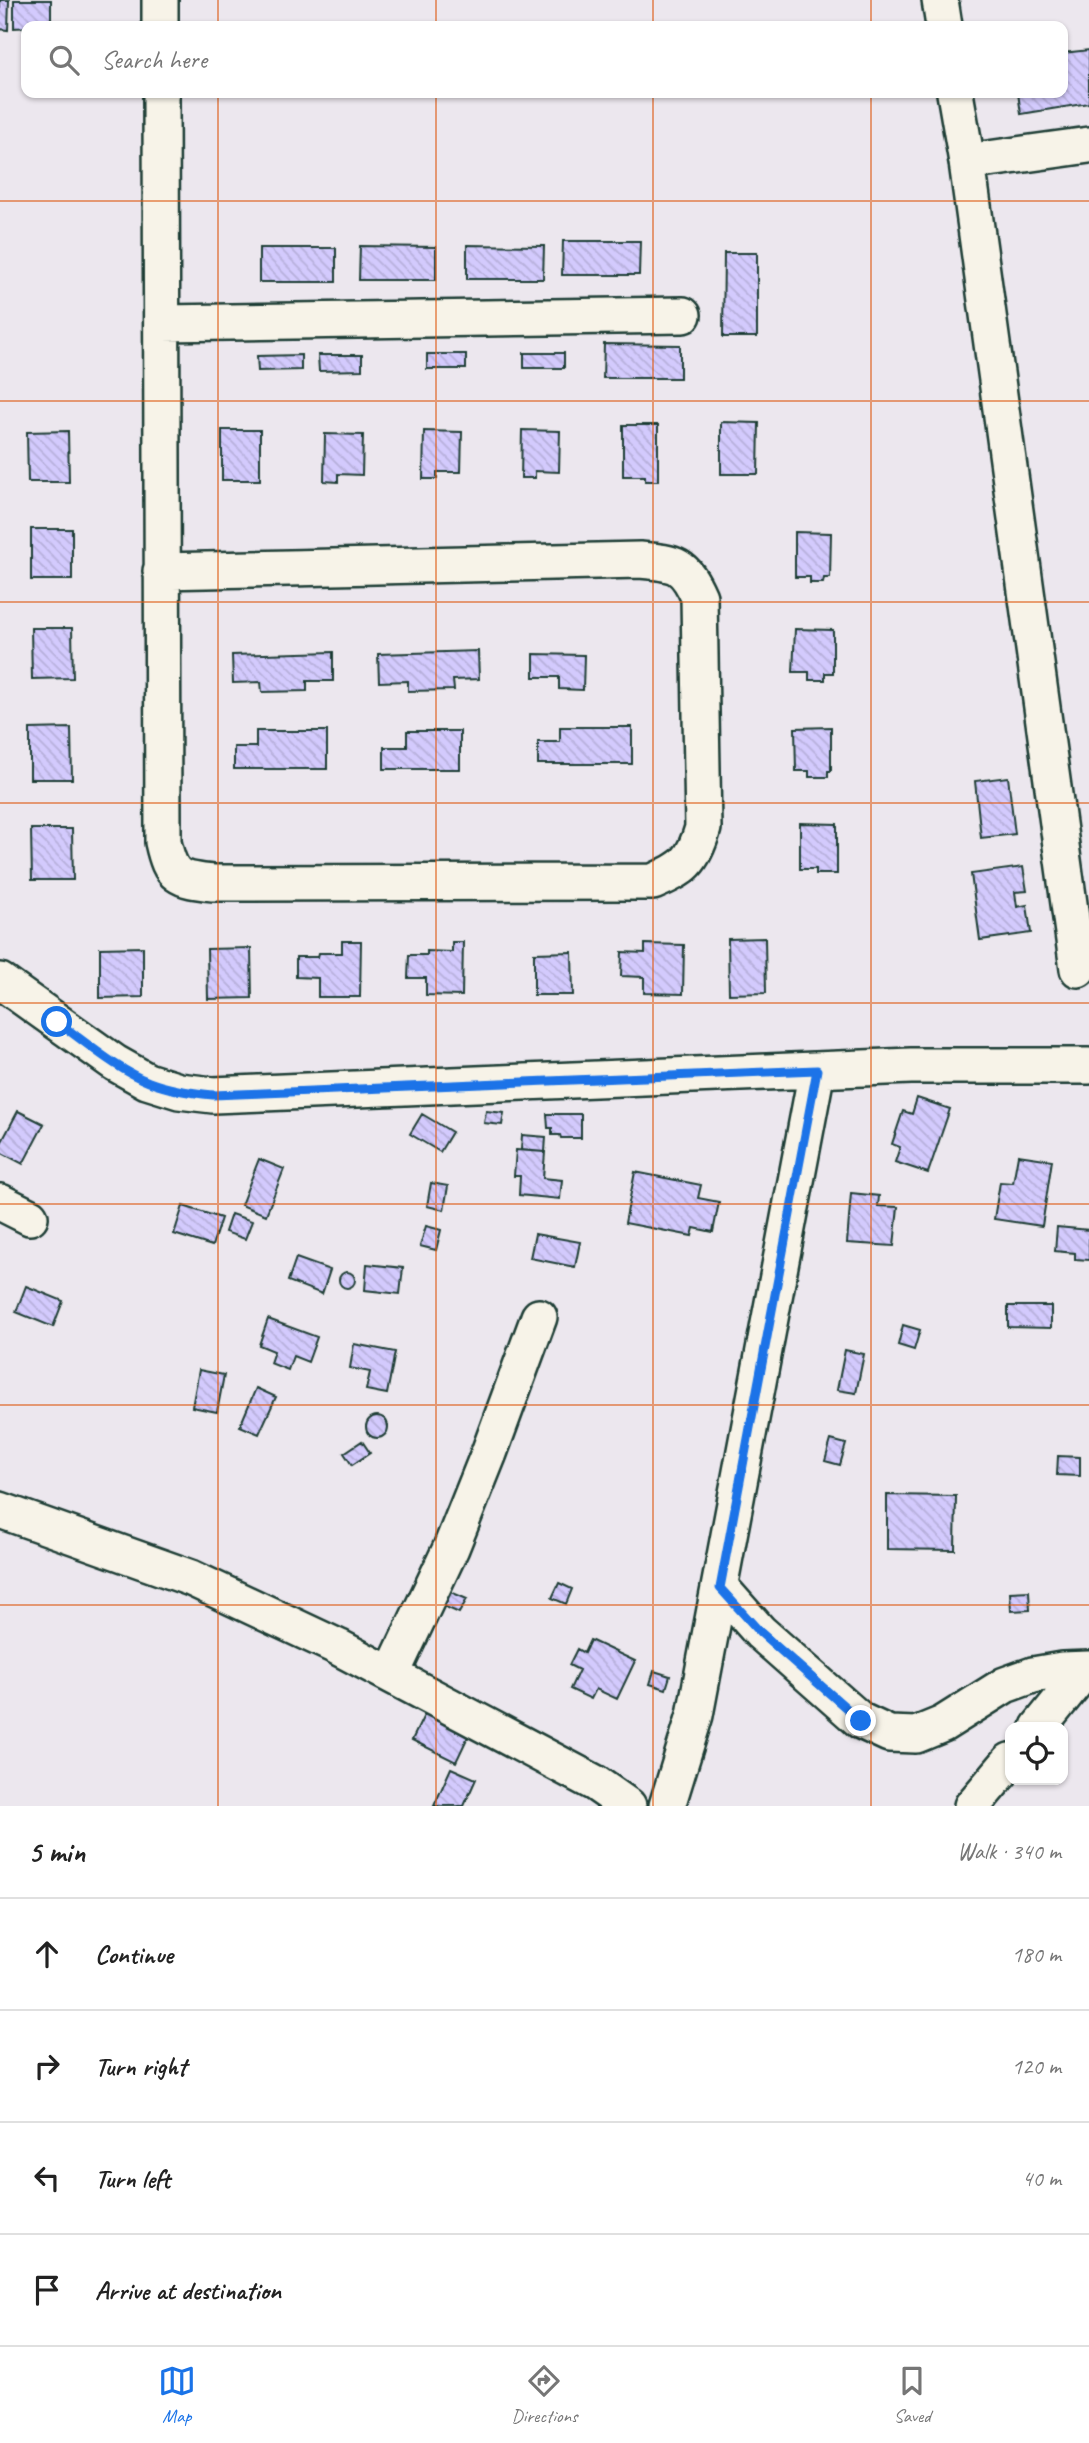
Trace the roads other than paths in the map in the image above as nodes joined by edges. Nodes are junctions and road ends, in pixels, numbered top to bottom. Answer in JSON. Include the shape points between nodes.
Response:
{"nodes":[{"id":1,"x":160,"y":0,"type":"edge"},
{"id":2,"x":940,"y":0,"type":"edge"},
{"id":3,"x":160,"y":21,"type":"edge"},
{"id":4,"x":943,"y":21,"type":"edge"},
{"id":5,"x":161,"y":98,"type":"edge"},
{"id":6,"x":956,"y":98,"type":"edge"},
{"id":7,"x":1089,"y":145,"type":"edge"},
{"id":8,"x":967,"y":162,"type":"junction"},
{"id":9,"x":684,"y":315,"type":"dead end"},
{"id":10,"x":163,"y":323,"type":"junction"},
{"id":11,"x":161,"y":571,"type":"junction"},
{"id":12,"x":1078,"y":969,"type":"dead end"},
{"id":13,"x":0,"y":981,"type":"edge"},
{"id":14,"x":1089,"y":1066,"type":"edge"},
{"id":15,"x":817,"y":1070,"type":"junction"},
{"id":16,"x":539,"y":1317,"type":"dead end"},
{"id":17,"x":0,"y":1510,"type":"edge"},
{"id":18,"x":720,"y":1588,"type":"junction"},
{"id":19,"x":1087,"y":1669,"type":"edge"},
{"id":20,"x":391,"y":1675,"type":"junction"},
{"id":21,"x":1043,"y":1722,"type":"edge"},
{"id":22,"x":1005,"y":1766,"type":"edge"},
{"id":23,"x":628,"y":1806,"type":"edge"},
{"id":24,"x":667,"y":1806,"type":"edge"},
{"id":25,"x":972,"y":1806,"type":"edge"}],
"edges":[{"from":1,"to":3,"type":"street"},
{"from":2,"to":4,"type":"street"},
{"from":5,"to":10,"type":"street"},
{"from":6,"to":8,"type":"street"},
{"from":7,"to":8,"type":"street"},
{"from":8,"to":12,"type":"street"},
{"from":9,"to":10,"type":"street"},
{"from":10,"to":11,"type":"street"},
{"from":11,"to":11,"type":"street","via":[[163,842],[168,865],[186,880],[653,882],[676,872],[695,853],[703,828],[699,597],[690,577],[670,562]]},
{"from":13,"to":15,"type":"street","via":[[115,1063],[147,1081],[191,1093]]},
{"from":14,"to":15,"type":"street"},
{"from":15,"to":18,"type":"street"},
{"from":16,"to":20,"type":"street","via":[[451,1548]]},
{"from":17,"to":20,"type":"street","via":[[191,1578]]},
{"from":18,"to":19,"type":"street","via":[[760,1632],[861,1721],[889,1734],[916,1735],[943,1724],[1005,1685],[1033,1675]]},
{"from":18,"to":24,"type":"street","via":[[695,1715]]},
{"from":19,"to":21,"type":"street"},
{"from":20,"to":23,"type":"street","via":[[594,1783]]},
{"from":22,"to":25,"type":"street"}]}
